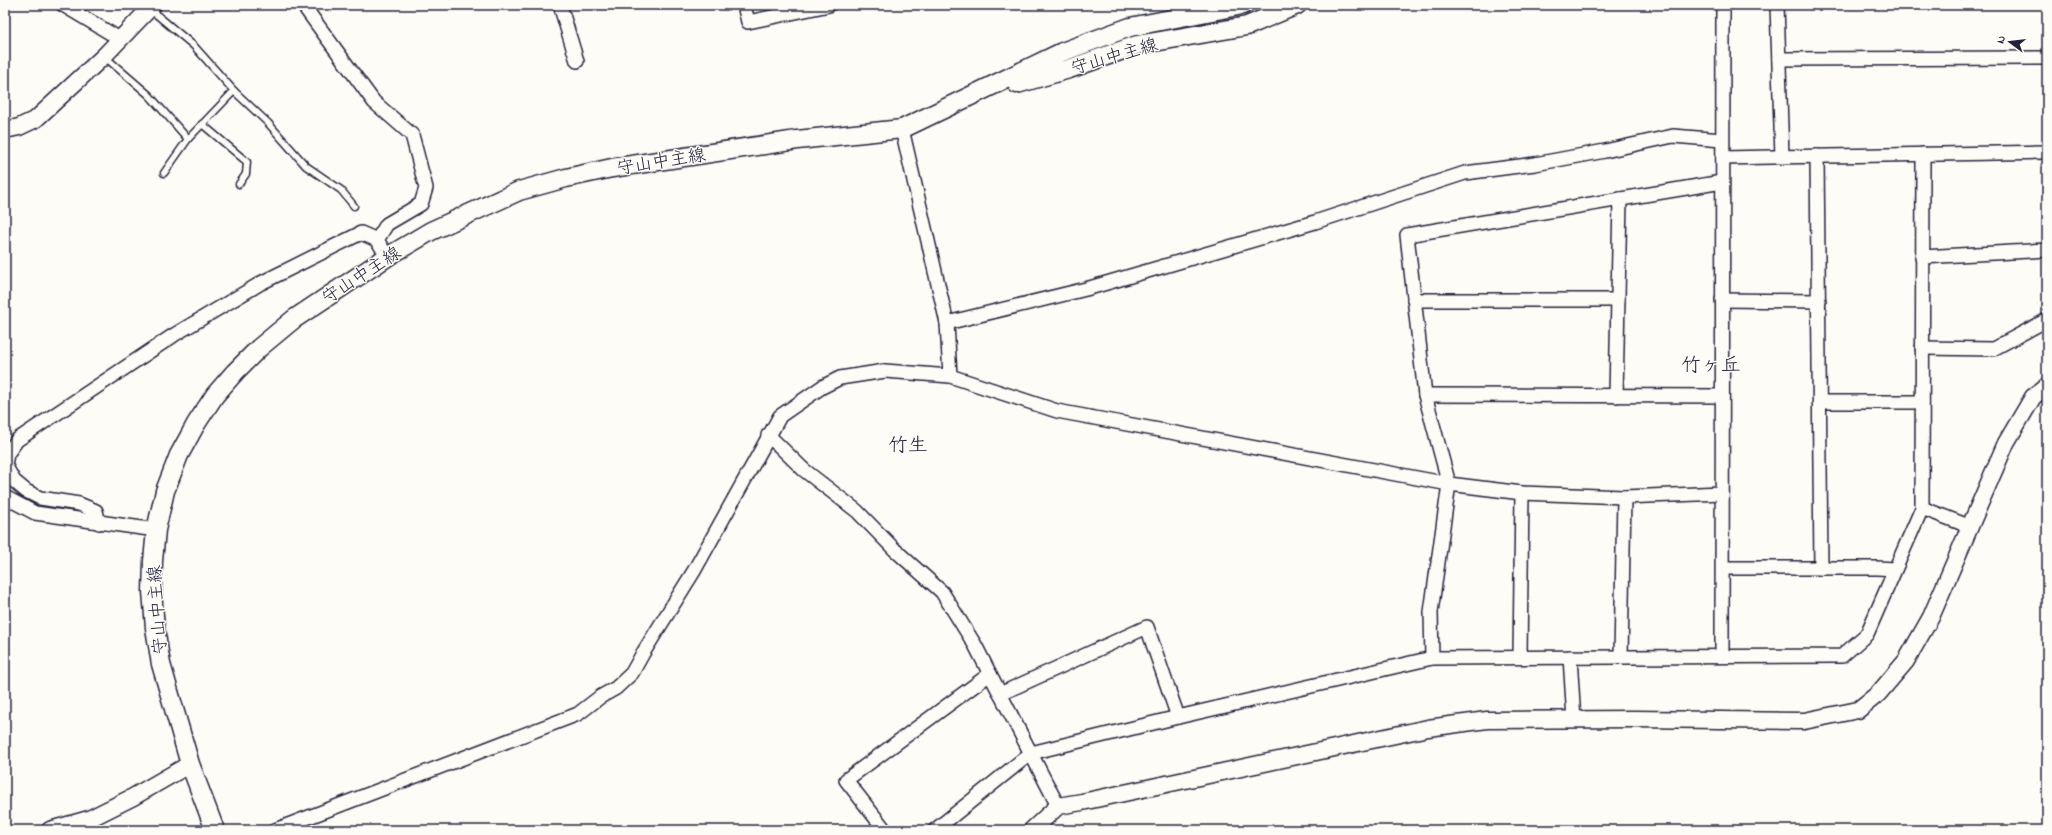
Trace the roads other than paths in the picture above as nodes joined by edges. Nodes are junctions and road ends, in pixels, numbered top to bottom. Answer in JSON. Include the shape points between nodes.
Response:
{"nodes":[{"id":1,"x":63,"y":5,"type":"edge"},
{"id":2,"x":303,"y":5,"type":"edge"},
{"id":3,"x":560,"y":5,"type":"edge"},
{"id":4,"x":744,"y":5,"type":"edge"},
{"id":5,"x":829,"y":5,"type":"edge"},
{"id":6,"x":1243,"y":5,"type":"edge"},
{"id":7,"x":1297,"y":5,"type":"edge"},
{"id":8,"x":1722,"y":5,"type":"edge"},
{"id":9,"x":1777,"y":5,"type":"edge"},
{"id":10,"x":151,"y":7,"type":"edge"},
{"id":11,"x":120,"y":39,"type":"junction"},
{"id":12,"x":104,"y":56,"type":"junction"},
{"id":13,"x":2047,"y":58,"type":"edge"},
{"id":14,"x":1779,"y":59,"type":"junction"},
{"id":15,"x":577,"y":61,"type":"dead end"},
{"id":16,"x":234,"y":91,"type":"junction"},
{"id":17,"x":976,"y":95,"type":"junction"},
{"id":18,"x":202,"y":124,"type":"junction"},
{"id":19,"x":902,"y":129,"type":"junction"},
{"id":20,"x":5,"y":130,"type":"edge"},
{"id":21,"x":188,"y":139,"type":"junction"},
{"id":22,"x":1722,"y":140,"type":"junction"},
{"id":23,"x":2047,"y":152,"type":"edge"},
{"id":24,"x":1923,"y":154,"type":"junction"},
{"id":25,"x":1817,"y":156,"type":"junction"},
{"id":26,"x":1782,"y":157,"type":"junction"},
{"id":27,"x":1722,"y":158,"type":"junction"},
{"id":28,"x":164,"y":173,"type":"dead end"},
{"id":29,"x":1722,"y":182,"type":"junction"},
{"id":30,"x":239,"y":184,"type":"dead end"},
{"id":31,"x":1620,"y":199,"type":"junction"},
{"id":32,"x":354,"y":206,"type":"dead end"},
{"id":33,"x":377,"y":240,"type":"junction"},
{"id":34,"x":2047,"y":250,"type":"edge"},
{"id":35,"x":387,"y":257,"type":"junction"},
{"id":36,"x":1922,"y":257,"type":"junction"},
{"id":37,"x":1414,"y":300,"type":"junction"},
{"id":38,"x":1618,"y":300,"type":"junction"},
{"id":39,"x":1722,"y":300,"type":"junction"},
{"id":40,"x":1819,"y":301,"type":"junction"},
{"id":41,"x":2047,"y":320,"type":"edge"},
{"id":42,"x":947,"y":323,"type":"junction"},
{"id":43,"x":1922,"y":348,"type":"junction"},
{"id":44,"x":950,"y":376,"type":"junction"},
{"id":45,"x":2047,"y":386,"type":"edge"},
{"id":46,"x":1425,"y":395,"type":"junction"},
{"id":47,"x":1616,"y":396,"type":"junction"},
{"id":48,"x":1722,"y":396,"type":"junction"},
{"id":49,"x":1821,"y":402,"type":"junction"},
{"id":50,"x":1922,"y":402,"type":"junction"},
{"id":51,"x":768,"y":435,"type":"junction"},
{"id":52,"x":1449,"y":484,"type":"junction"},
{"id":53,"x":1522,"y":493,"type":"junction"},
{"id":54,"x":1722,"y":493,"type":"junction"},
{"id":55,"x":1624,"y":497,"type":"junction"},
{"id":56,"x":5,"y":498,"type":"edge"},
{"id":57,"x":1922,"y":508,"type":"junction"},
{"id":58,"x":99,"y":523,"type":"junction"},
{"id":59,"x":1971,"y":527,"type":"junction"},
{"id":60,"x":156,"y":530,"type":"junction"},
{"id":61,"x":1723,"y":568,"type":"junction"},
{"id":62,"x":1821,"y":568,"type":"junction"},
{"id":63,"x":1895,"y":569,"type":"junction"},
{"id":64,"x":1722,"y":656,"type":"junction"},
{"id":65,"x":1520,"y":657,"type":"junction"},
{"id":66,"x":1570,"y":657,"type":"junction"},
{"id":67,"x":1621,"y":657,"type":"junction"},
{"id":68,"x":1432,"y":658,"type":"junction"},
{"id":69,"x":990,"y":674,"type":"junction"},
{"id":70,"x":1000,"y":694,"type":"junction"},
{"id":71,"x":1178,"y":717,"type":"junction"},
{"id":72,"x":1574,"y":720,"type":"junction"},
{"id":73,"x":1030,"y":753,"type":"junction"},
{"id":74,"x":190,"y":764,"type":"junction"},
{"id":75,"x":1058,"y":806,"type":"junction"},
{"id":76,"x":50,"y":830,"type":"edge"},
{"id":77,"x":215,"y":830,"type":"edge"},
{"id":78,"x":275,"y":830,"type":"edge"},
{"id":79,"x":885,"y":830,"type":"edge"},
{"id":80,"x":935,"y":830,"type":"edge"},
{"id":81,"x":1032,"y":830,"type":"edge"}],
"edges":[{"from":1,"to":11,"type":"street"},
{"from":2,"to":33,"type":"street","via":[[374,102],[412,135],[426,188],[420,204],[387,224]]},
{"from":3,"to":15,"type":"street"},
{"from":4,"to":5,"type":"street","via":[[748,22]]},
{"from":6,"to":17,"type":"main road","name":"守山中主線","via":[[1130,28],[1062,52]]},
{"from":7,"to":17,"type":"main road","name":"守山中主線","via":[[1247,26],[1137,45],[1069,69]]},
{"from":8,"to":22,"type":"street"},
{"from":9,"to":14,"type":"street"},
{"from":10,"to":11,"type":"street"},
{"from":10,"to":16,"type":"lane","via":[[194,46]]},
{"from":11,"to":12,"type":"street"},
{"from":12,"to":20,"type":"street","via":[[36,119]]},
{"from":12,"to":21,"type":"lane","via":[[149,95]]},
{"from":13,"to":14,"type":"street"},
{"from":14,"to":26,"type":"street"},
{"from":16,"to":18,"type":"lane"},
{"from":16,"to":32,"type":"lane","via":[[268,123],[306,166],[342,190]]},
{"from":17,"to":19,"type":"main road","name":"守山中主線"},
{"from":18,"to":21,"type":"lane"},
{"from":18,"to":30,"type":"lane","via":[[246,162],[246,174]]},
{"from":19,"to":35,"type":"main road","name":"守山中主線","via":[[797,140],[612,168],[566,178],[519,191],[431,231]]},
{"from":19,"to":42,"type":"street"},
{"from":21,"to":28,"type":"lane"},
{"from":22,"to":27,"type":"street"},
{"from":22,"to":42,"type":"street","via":[[1673,136],[1543,163],[1466,173],[1315,222],[1086,289]]},
{"from":23,"to":24,"type":"street"},
{"from":24,"to":25,"type":"street"},
{"from":24,"to":36,"type":"street"},
{"from":25,"to":26,"type":"street"},
{"from":25,"to":40,"type":"street"},
{"from":26,"to":27,"type":"street"},
{"from":27,"to":29,"type":"street"},
{"from":29,"to":31,"type":"street"},
{"from":29,"to":39,"type":"street"},
{"from":31,"to":37,"type":"street","via":[[1407,235]]},
{"from":31,"to":38,"type":"street"},
{"from":33,"to":35,"type":"street"},
{"from":33,"to":58,"type":"street","via":[[361,232],[260,283],[174,335],[17,440],[7,454],[5,466],[14,481],[40,498],[79,504],[96,511]]},
{"from":34,"to":36,"type":"street"},
{"from":35,"to":60,"type":"main road","name":"守山中主線","via":[[294,319],[235,372],[200,418],[179,455],[165,491]]},
{"from":36,"to":43,"type":"street"},
{"from":37,"to":38,"type":"street"},
{"from":37,"to":46,"type":"street"},
{"from":38,"to":47,"type":"street"},
{"from":39,"to":40,"type":"street"},
{"from":39,"to":48,"type":"street"},
{"from":40,"to":49,"type":"street"},
{"from":41,"to":43,"type":"street","via":[[1993,349]]},
{"from":42,"to":44,"type":"street"},
{"from":43,"to":50,"type":"street"},
{"from":44,"to":51,"type":"street","via":[[885,371],[840,378],[822,387],[780,416]]},
{"from":44,"to":52,"type":"street","via":[[1057,411]]},
{"from":45,"to":59,"type":"street","via":[[2033,397],[2006,443]]},
{"from":46,"to":47,"type":"street"},
{"from":46,"to":52,"type":"street"},
{"from":47,"to":48,"type":"street"},
{"from":48,"to":54,"type":"street"},
{"from":49,"to":50,"type":"street"},
{"from":49,"to":62,"type":"street"},
{"from":50,"to":57,"type":"street"},
{"from":51,"to":69,"type":"street","via":[[804,470],[857,511],[895,550],[942,592]]},
{"from":51,"to":78,"type":"street","via":[[672,609],[642,653],[632,673],[616,688],[578,714]]},
{"from":52,"to":53,"type":"street"},
{"from":52,"to":68,"type":"street","via":[[1431,612]]},
{"from":53,"to":55,"type":"street"},
{"from":53,"to":65,"type":"street"},
{"from":54,"to":55,"type":"street"},
{"from":54,"to":61,"type":"street"},
{"from":55,"to":67,"type":"street"},
{"from":56,"to":58,"type":"street","via":[[36,513]]},
{"from":57,"to":59,"type":"street"},
{"from":57,"to":63,"type":"street"},
{"from":58,"to":60,"type":"street"},
{"from":59,"to":72,"type":"street","via":[[1931,617],[1906,661],[1878,694],[1858,710],[1804,721]]},
{"from":60,"to":74,"type":"main road","name":"守山中主線","via":[[153,568],[155,628],[161,664]]},
{"from":61,"to":62,"type":"street"},
{"from":61,"to":64,"type":"street"},
{"from":62,"to":63,"type":"street"},
{"from":63,"to":64,"type":"street","via":[[1867,634],[1842,656]]},
{"from":64,"to":67,"type":"street"},
{"from":65,"to":66,"type":"street"},
{"from":65,"to":68,"type":"street"},
{"from":66,"to":67,"type":"street"},
{"from":66,"to":72,"type":"street"},
{"from":68,"to":71,"type":"street"},
{"from":69,"to":70,"type":"street"},
{"from":69,"to":79,"type":"street","via":[[846,780]]},
{"from":70,"to":71,"type":"street","via":[[1147,627]]},
{"from":70,"to":73,"type":"street"},
{"from":71,"to":73,"type":"street"},
{"from":72,"to":75,"type":"street","via":[[1487,720],[1428,728]]},
{"from":73,"to":75,"type":"street"},
{"from":73,"to":80,"type":"street"},
{"from":74,"to":76,"type":"street","via":[[132,798],[89,819]]},
{"from":74,"to":77,"type":"main road","name":"守山中主線"},
{"from":75,"to":81,"type":"street"}]}
